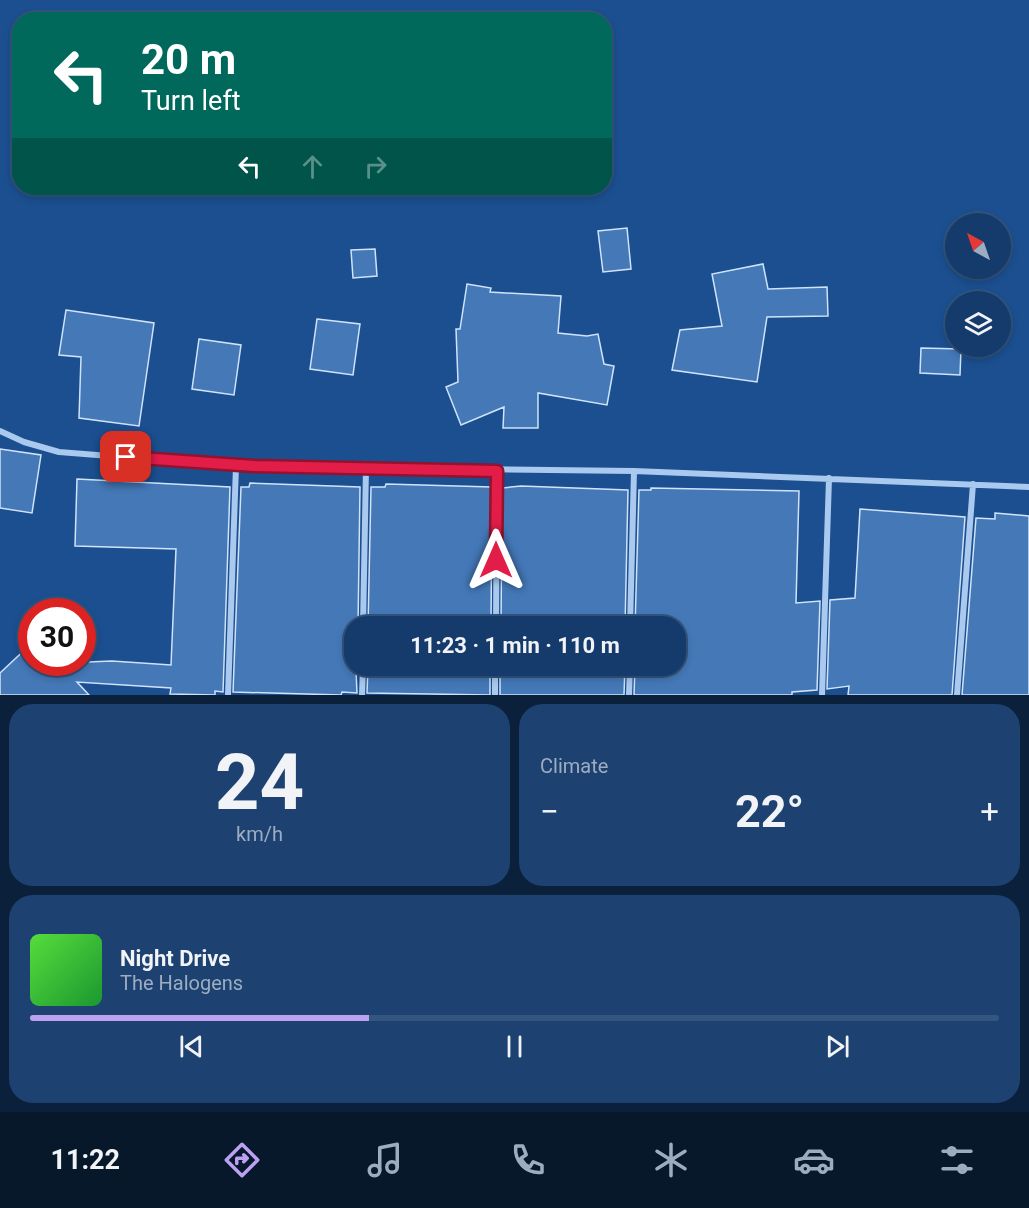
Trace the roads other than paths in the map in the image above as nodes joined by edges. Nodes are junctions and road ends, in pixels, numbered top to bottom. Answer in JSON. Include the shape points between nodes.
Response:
{"nodes":[{"id":1,"x":0,"y":431,"type":"edge"},
{"id":2,"x":236,"y":465,"type":"junction"},
{"id":3,"x":366,"y":468,"type":"junction"},
{"id":4,"x":497,"y":471,"type":"junction"},
{"id":5,"x":634,"y":471,"type":"junction"},
{"id":6,"x":829,"y":478,"type":"junction"},
{"id":7,"x":973,"y":484,"type":"junction"},
{"id":8,"x":1029,"y":487,"type":"edge"},
{"id":9,"x":363,"y":616,"type":"edge"},
{"id":10,"x":496,"y":616,"type":"edge"},
{"id":11,"x":630,"y":616,"type":"edge"},
{"id":12,"x":363,"y":676,"type":"edge"},
{"id":13,"x":495,"y":676,"type":"edge"},
{"id":14,"x":630,"y":676,"type":"edge"},
{"id":15,"x":228,"y":695,"type":"edge"},
{"id":16,"x":362,"y":695,"type":"edge"},
{"id":17,"x":495,"y":695,"type":"edge"},
{"id":18,"x":629,"y":695,"type":"edge"},
{"id":19,"x":822,"y":695,"type":"edge"},
{"id":20,"x":957,"y":695,"type":"edge"}],
"edges":[{"from":1,"to":2,"type":"street","via":[[59,452]]},
{"from":2,"to":3,"type":"street"},
{"from":2,"to":15,"type":"street"},
{"from":3,"to":4,"type":"street"},
{"from":3,"to":9,"type":"street"},
{"from":4,"to":5,"type":"street"},
{"from":4,"to":10,"type":"street"},
{"from":5,"to":6,"type":"street"},
{"from":5,"to":11,"type":"street"},
{"from":6,"to":7,"type":"street"},
{"from":6,"to":19,"type":"street"},
{"from":7,"to":8,"type":"street"},
{"from":7,"to":20,"type":"street"},
{"from":12,"to":16,"type":"street"},
{"from":13,"to":17,"type":"street"},
{"from":14,"to":18,"type":"street"}]}
